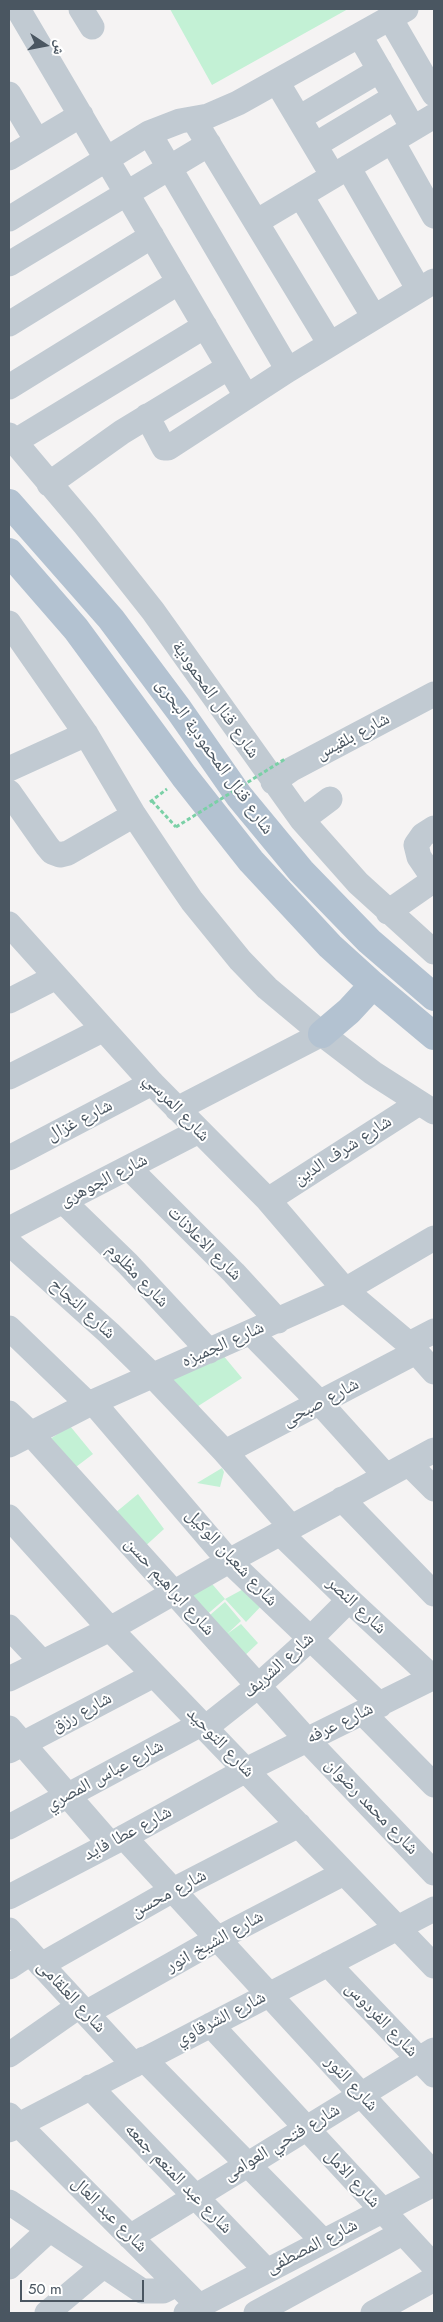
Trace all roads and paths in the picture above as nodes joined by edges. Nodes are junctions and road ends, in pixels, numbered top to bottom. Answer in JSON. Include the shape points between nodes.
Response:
{"nodes":[{"id":1,"x":18,"y":9,"type":"edge"},
{"id":2,"x":398,"y":14,"type":"edge"},
{"id":3,"x":360,"y":36,"type":"junction"},
{"id":4,"x":380,"y":70,"type":"junction"},
{"id":5,"x":277,"y":82,"type":"junction"},
{"id":6,"x":9,"y":94,"type":"edge"},
{"id":7,"x":434,"y":94,"type":"edge"},
{"id":8,"x":395,"y":97,"type":"junction"},
{"id":9,"x":81,"y":115,"type":"junction"},
{"id":10,"x":434,"y":116,"type":"edge"},
{"id":11,"x":299,"y":118,"type":"junction"},
{"id":12,"x":194,"y":120,"type":"junction"},
{"id":13,"x":413,"y":128,"type":"junction"},
{"id":14,"x":149,"y":133,"type":"junction"},
{"id":15,"x":37,"y":141,"type":"junction"},
{"id":16,"x":392,"y":141,"type":"junction"},
{"id":17,"x":209,"y":144,"type":"junction"},
{"id":18,"x":315,"y":145,"type":"junction"},
{"id":19,"x":9,"y":158,"type":"edge"},
{"id":20,"x":107,"y":160,"type":"junction"},
{"id":21,"x":169,"y":168,"type":"junction"},
{"id":22,"x":340,"y":172,"type":"junction"},
{"id":23,"x":127,"y":193,"type":"junction"},
{"id":24,"x":301,"y":196,"type":"junction"},
{"id":25,"x":434,"y":216,"type":"edge"},
{"id":26,"x":9,"y":219,"type":"edge"},
{"id":27,"x":256,"y":222,"type":"junction"},
{"id":28,"x":152,"y":236,"type":"junction"},
{"id":29,"x":9,"y":264,"type":"edge"},
{"id":30,"x":179,"y":282,"type":"junction"},
{"id":31,"x":430,"y":283,"type":"edge"},
{"id":32,"x":374,"y":317,"type":"junction"},
{"id":33,"x":9,"y":324,"type":"edge"},
{"id":34,"x":205,"y":326,"type":"junction"},
{"id":35,"x":330,"y":344,"type":"junction"},
{"id":36,"x":229,"y":367,"type":"junction"},
{"id":37,"x":288,"y":370,"type":"junction"},
{"id":38,"x":9,"y":388,"type":"edge"},
{"id":39,"x":246,"y":396,"type":"junction"},
{"id":40,"x":147,"y":416,"type":"junction"},
{"id":41,"x":12,"y":439,"type":"edge"},
{"id":42,"x":49,"y":484,"type":"junction"},
{"id":43,"x":9,"y":503,"type":"edge"},
{"id":44,"x":9,"y":552,"type":"edge"},
{"id":45,"x":9,"y":623,"type":"edge"},
{"id":46,"x":16,"y":648,"type":"edge"},
{"id":47,"x":434,"y":694,"type":"edge"},
{"id":48,"x":86,"y":734,"type":"junction"},
{"id":49,"x":284,"y":759,"type":"dead end"},
{"id":50,"x":9,"y":769,"type":"edge"},
{"id":51,"x":184,"y":776,"type":"junction"},
{"id":52,"x":272,"y":782,"type":"junction"},
{"id":53,"x":9,"y":792,"type":"edge"},
{"id":54,"x":330,"y":799,"type":"dead end"},
{"id":55,"x":143,"y":808,"type":"junction"},
{"id":56,"x":302,"y":820,"type":"junction"},
{"id":57,"x":434,"y":828,"type":"edge"},
{"id":58,"x":434,"y":879,"type":"edge"},
{"id":59,"x":388,"y":912,"type":"junction"},
{"id":60,"x":9,"y":924,"type":"edge"},
{"id":61,"x":434,"y":952,"type":"edge"},
{"id":62,"x":56,"y":976,"type":"junction"},
{"id":63,"x":373,"y":986,"type":"junction"},
{"id":64,"x":434,"y":997,"type":"edge"},
{"id":65,"x":9,"y":1001,"type":"edge"},
{"id":66,"x":102,"y":1030,"type":"junction"},
{"id":67,"x":322,"y":1034,"type":"junction"},
{"id":68,"x":434,"y":1036,"type":"edge"},
{"id":69,"x":9,"y":1077,"type":"edge"},
{"id":70,"x":152,"y":1084,"type":"junction"},
{"id":71,"x":426,"y":1108,"type":"edge"},
{"id":72,"x":177,"y":1109,"type":"junction"},
{"id":73,"x":199,"y":1131,"type":"junction"},
{"id":74,"x":9,"y":1158,"type":"edge"},
{"id":75,"x":129,"y":1168,"type":"junction"},
{"id":76,"x":268,"y":1200,"type":"junction"},
{"id":77,"x":64,"y":1202,"type":"junction"},
{"id":78,"x":9,"y":1229,"type":"edge"},
{"id":79,"x":434,"y":1238,"type":"edge"},
{"id":80,"x":9,"y":1243,"type":"edge"},
{"id":81,"x":345,"y":1290,"type":"junction"},
{"id":82,"x":278,"y":1321,"type":"junction"},
{"id":83,"x":9,"y":1328,"type":"edge"},
{"id":84,"x":434,"y":1331,"type":"edge"},
{"id":85,"x":251,"y":1333,"type":"junction"},
{"id":86,"x":412,"y":1348,"type":"junction"},
{"id":87,"x":209,"y":1351,"type":"junction"},
{"id":88,"x":434,"y":1372,"type":"edge"},
{"id":89,"x":153,"y":1376,"type":"junction"},
{"id":90,"x":90,"y":1403,"type":"junction"},
{"id":91,"x":320,"y":1403,"type":"junction"},
{"id":92,"x":9,"y":1413,"type":"edge"},
{"id":93,"x":31,"y":1434,"type":"junction"},
{"id":94,"x":9,"y":1446,"type":"edge"},
{"id":95,"x":434,"y":1450,"type":"edge"},
{"id":96,"x":225,"y":1452,"type":"junction"},
{"id":97,"x":409,"y":1464,"type":"junction"},
{"id":98,"x":386,"y":1476,"type":"junction"},
{"id":99,"x":434,"y":1489,"type":"edge"},
{"id":100,"x":342,"y":1500,"type":"junction"},
{"id":101,"x":9,"y":1517,"type":"edge"},
{"id":102,"x":286,"y":1530,"type":"junction"},
{"id":103,"x":229,"y":1561,"type":"junction"},
{"id":104,"x":174,"y":1592,"type":"junction"},
{"id":105,"x":434,"y":1594,"type":"edge"},
{"id":106,"x":349,"y":1600,"type":"junction"},
{"id":107,"x":9,"y":1628,"type":"edge"},
{"id":108,"x":110,"y":1629,"type":"junction"},
{"id":109,"x":310,"y":1639,"type":"junction"},
{"id":110,"x":42,"y":1662,"type":"junction"},
{"id":111,"x":154,"y":1676,"type":"junction"},
{"id":112,"x":9,"y":1679,"type":"edge"},
{"id":113,"x":430,"y":1685,"type":"edge"},
{"id":114,"x":258,"y":1686,"type":"junction"},
{"id":115,"x":372,"y":1709,"type":"junction"},
{"id":116,"x":203,"y":1726,"type":"junction"},
{"id":117,"x":13,"y":1741,"type":"edge"},
{"id":118,"x":308,"y":1741,"type":"junction"},
{"id":119,"x":246,"y":1770,"type":"junction"},
{"id":120,"x":434,"y":1785,"type":"edge"},
{"id":121,"x":68,"y":1795,"type":"junction"},
{"id":122,"x":299,"y":1826,"type":"junction"},
{"id":123,"x":9,"y":1827,"type":"edge"},
{"id":124,"x":117,"y":1840,"type":"junction"},
{"id":125,"x":344,"y":1873,"type":"junction"},
{"id":126,"x":434,"y":1873,"type":"edge"},
{"id":127,"x":173,"y":1890,"type":"junction"},
{"id":128,"x":9,"y":1897,"type":"edge"},
{"id":129,"x":434,"y":1909,"type":"edge"},
{"id":130,"x":397,"y":1927,"type":"junction"},
{"id":131,"x":9,"y":1930,"type":"edge"},
{"id":132,"x":217,"y":1939,"type":"junction"},
{"id":133,"x":35,"y":1959,"type":"junction"},
{"id":134,"x":328,"y":1964,"type":"junction"},
{"id":135,"x":434,"y":1966,"type":"edge"},
{"id":136,"x":9,"y":1967,"type":"edge"},
{"id":137,"x":268,"y":1995,"type":"junction"},
{"id":138,"x":83,"y":2010,"type":"junction"},
{"id":139,"x":211,"y":2025,"type":"junction"},
{"id":140,"x":9,"y":2055,"type":"edge"},
{"id":141,"x":429,"y":2061,"type":"edge"},
{"id":142,"x":139,"y":2062,"type":"junction"},
{"id":143,"x":90,"y":2087,"type":"junction"},
{"id":144,"x":361,"y":2095,"type":"junction"},
{"id":145,"x":12,"y":2123,"type":"edge"},
{"id":146,"x":305,"y":2129,"type":"junction"},
{"id":147,"x":247,"y":2164,"type":"junction"},
{"id":148,"x":434,"y":2174,"type":"edge"},
{"id":149,"x":434,"y":2184,"type":"edge"},
{"id":150,"x":195,"y":2196,"type":"junction"},
{"id":151,"x":9,"y":2202,"type":"edge"},
{"id":152,"x":382,"y":2211,"type":"junction"},
{"id":153,"x":49,"y":2230,"type":"junction"},
{"id":154,"x":402,"y":2233,"type":"junction"},
{"id":155,"x":130,"y":2237,"type":"junction"},
{"id":156,"x":323,"y":2242,"type":"junction"},
{"id":157,"x":431,"y":2258,"type":"edge"},
{"id":158,"x":103,"y":2266,"type":"junction"},
{"id":159,"x":9,"y":2267,"type":"edge"},
{"id":160,"x":266,"y":2270,"type":"junction"},
{"id":161,"x":434,"y":2279,"type":"edge"},
{"id":162,"x":177,"y":2284,"type":"junction"},
{"id":163,"x":208,"y":2307,"type":"edge"},
{"id":164,"x":389,"y":2309,"type":"edge"},
{"id":165,"x":47,"y":2313,"type":"edge"},
{"id":166,"x":256,"y":2313,"type":"edge"}],
"edges":[{"from":1,"to":9,"type":"street"},
{"from":2,"to":3,"type":"street"},
{"from":2,"to":7,"type":"street"},
{"from":3,"to":4,"type":"street"},
{"from":3,"to":5,"type":"street"},
{"from":4,"to":8,"type":"street"},
{"from":4,"to":11,"type":"street"},
{"from":5,"to":11,"type":"street"},
{"from":5,"to":12,"type":"street","via":[[228,108]]},
{"from":6,"to":15,"type":"street"},
{"from":8,"to":13,"type":"street"},
{"from":8,"to":18,"type":"street"},
{"from":9,"to":15,"type":"street"},
{"from":9,"to":20,"type":"street"},
{"from":10,"to":13,"type":"street"},
{"from":11,"to":18,"type":"street"},
{"from":12,"to":14,"type":"street"},
{"from":12,"to":17,"type":"street"},
{"from":13,"to":16,"type":"street"},
{"from":14,"to":20,"type":"street"},
{"from":14,"to":21,"type":"street"},
{"from":15,"to":19,"type":"street"},
{"from":16,"to":22,"type":"street"},
{"from":16,"to":25,"type":"street"},
{"from":17,"to":21,"type":"street"},
{"from":17,"to":27,"type":"street"},
{"from":18,"to":22,"type":"street"},
{"from":20,"to":23,"type":"street"},
{"from":20,"to":26,"type":"street"},
{"from":21,"to":23,"type":"street"},
{"from":21,"to":37,"type":"street"},
{"from":22,"to":24,"type":"street"},
{"from":22,"to":31,"type":"street"},
{"from":23,"to":28,"type":"street"},
{"from":23,"to":29,"type":"street"},
{"from":24,"to":27,"type":"street"},
{"from":24,"to":32,"type":"street"},
{"from":27,"to":35,"type":"street"},
{"from":28,"to":30,"type":"street"},
{"from":28,"to":33,"type":"street"},
{"from":30,"to":34,"type":"street"},
{"from":30,"to":38,"type":"street"},
{"from":31,"to":32,"type":"street"},
{"from":32,"to":35,"type":"street"},
{"from":34,"to":36,"type":"street"},
{"from":34,"to":41,"type":"street"},
{"from":35,"to":37,"type":"street"},
{"from":36,"to":39,"type":"street"},
{"from":36,"to":40,"type":"street"},
{"from":37,"to":39,"type":"street"},
{"from":39,"to":40,"type":"street","via":[[168,448],[164,448]]},
{"from":40,"to":42,"type":"street"},
{"from":41,"to":42,"type":"street","name":"شارع قنال المحمودية"},
{"from":42,"to":52,"type":"street","name":"شارع قنال المحمودية","via":[[153,611]]},
{"from":43,"to":64,"type":"main road","name":"شارع قنال المحمودية البحرى","via":[[110,619],[239,796],[294,864],[369,941]]},
{"from":44,"to":51,"type":"main road","name":"شارع قنال المحمودية البحرى","via":[[76,629]]},
{"from":45,"to":46,"type":"street"},
{"from":46,"to":48,"type":"street"},
{"from":47,"to":52,"type":"street","name":"شارع بلقيس"},
{"from":48,"to":50,"type":"street"},
{"from":48,"to":55,"type":"street"},
{"from":49,"to":55,"type":"path","bridge":true,"via":[[176,828]]},
{"from":51,"to":55,"type":"path"},
{"from":51,"to":63,"type":"main road","name":"شارع قنال المحمودية البحرى","via":[[251,861],[330,946]]},
{"from":52,"to":56,"type":"street","name":"شارع قنال المحمودية"},
{"from":53,"to":55,"type":"street","via":[[47,846],[60,855],[68,854]]},
{"from":54,"to":56,"type":"street"},
{"from":55,"to":67,"type":"street","via":[[192,901],[267,988]]},
{"from":56,"to":59,"type":"street","name":"شارع قنال المحمودية"},
{"from":57,"to":58,"type":"street","via":[[416,845],[419,857]]},
{"from":58,"to":59,"type":"street"},
{"from":59,"to":61,"type":"street","name":"شارع قنال المحمودية"},
{"from":60,"to":62,"type":"street","name":"شارع المرسي"},
{"from":62,"to":65,"type":"street"},
{"from":62,"to":66,"type":"street","name":"شارع المرسي"},
{"from":63,"to":67,"type":"main road"},
{"from":63,"to":68,"type":"main road","name":"شارع قنال المحمودية البحرى"},
{"from":66,"to":69,"type":"street"},
{"from":66,"to":70,"type":"street","name":"شارع المرسي"},
{"from":67,"to":71,"type":"street"},
{"from":67,"to":72,"type":"street"},
{"from":70,"to":72,"type":"street","name":"شارع المرسي"},
{"from":70,"to":74,"type":"street","name":"شارع غزال"},
{"from":71,"to":76,"type":"street","name":"شارع شرف الدين"},
{"from":72,"to":73,"type":"street","name":"شارع المرسي"},
{"from":73,"to":75,"type":"street","name":"شارع الجوهرى"},
{"from":73,"to":76,"type":"street","name":"شارع المرسي"},
{"from":75,"to":77,"type":"street","name":"شارع الجوهرى"},
{"from":75,"to":82,"type":"street","name":"شارع الاعلانات"},
{"from":76,"to":81,"type":"street","name":"شارع المرسي"},
{"from":77,"to":78,"type":"street","name":"شارع الجوهرى"},
{"from":77,"to":87,"type":"street","name":"شارع مظلوم","via":[[128,1264]]},
{"from":79,"to":81,"type":"street","name":"شارع الجميزه"},
{"from":80,"to":89,"type":"street","name":"شارع النجاح"},
{"from":81,"to":82,"type":"street","name":"شارع الجميزه"},
{"from":81,"to":86,"type":"street","name":"شارع المرسي"},
{"from":82,"to":85,"type":"street","name":"شارع الجميزه"},
{"from":83,"to":90,"type":"street"},
{"from":84,"to":86,"type":"street","name":"شارع صبحى"},
{"from":85,"to":87,"type":"street","name":"شارع الجميزه"},
{"from":85,"to":91,"type":"street"},
{"from":86,"to":88,"type":"street","name":"شارع المرسي"},
{"from":86,"to":91,"type":"street","name":"شارع صبحى"},
{"from":87,"to":89,"type":"street","name":"شارع الجميزه"},
{"from":89,"to":90,"type":"street","name":"شارع الجميزه"},
{"from":89,"to":96,"type":"street","name":"شارع النصر"},
{"from":90,"to":93,"type":"street","name":"شارع الجميزه"},
{"from":90,"to":103,"type":"street","name":"شارع شعبان الوكيل"},
{"from":91,"to":96,"type":"street","name":"شارع صبحى"},
{"from":91,"to":98,"type":"street"},
{"from":92,"to":93,"type":"street","name":"شارع ابراهيم حسن"},
{"from":93,"to":94,"type":"street","name":"شارع الجميزه"},
{"from":93,"to":104,"type":"street","name":"شارع ابراهيم حسن"},
{"from":95,"to":97,"type":"street"},
{"from":96,"to":102,"type":"street","name":"شارع النصر"},
{"from":97,"to":98,"type":"street"},
{"from":97,"to":99,"type":"street"},
{"from":98,"to":100,"type":"street"},
{"from":100,"to":102,"type":"street"},
{"from":100,"to":105,"type":"street"},
{"from":101,"to":108,"type":"street","name":"شارع التوحيد"},
{"from":102,"to":103,"type":"street"},
{"from":102,"to":106,"type":"street","name":"شارع النصر"},
{"from":103,"to":104,"type":"street"},
{"from":103,"to":109,"type":"street","name":"شارع شعبان الوكيل"},
{"from":104,"to":108,"type":"street"},
{"from":104,"to":114,"type":"street","name":"شارع ابراهيم حسن"},
{"from":106,"to":109,"type":"street","name":"شارع الشريف"},
{"from":106,"to":113,"type":"street","name":"شارع النصر"},
{"from":107,"to":110,"type":"street"},
{"from":108,"to":110,"type":"street"},
{"from":108,"to":111,"type":"street","name":"شارع التوحيد"},
{"from":109,"to":114,"type":"street","name":"شارع الشريف"},
{"from":109,"to":115,"type":"street","name":"شارع شعبان الوكيل"},
{"from":110,"to":112,"type":"street"},
{"from":111,"to":116,"type":"street","name":"شارع التوحيد"},
{"from":111,"to":117,"type":"street","name":"شارع رزق"},
{"from":113,"to":115,"type":"street","name":"شارع عرفه"},
{"from":114,"to":116,"type":"street","name":"شارع الشريف"},
{"from":114,"to":118,"type":"street","name":"شارع ابراهيم حسن"},
{"from":115,"to":118,"type":"street","name":"شارع عرفه"},
{"from":115,"to":120,"type":"street","name":"شارع شعبان الوكيل"},
{"from":116,"to":119,"type":"street","name":"شارع التوحيد"},
{"from":116,"to":121,"type":"street","name":"شارع عباس المصري"},
{"from":117,"to":121,"type":"street","name":"شارع النور"},
{"from":118,"to":119,"type":"street","name":"شارع عرفه"},
{"from":118,"to":126,"type":"street","name":"شارع محمد رضوان"},
{"from":119,"to":122,"type":"street","name":"شارع التوحيد"},
{"from":119,"to":124,"type":"street","name":"شارع عطا فايد"},
{"from":121,"to":123,"type":"street","name":"شارع عباس المصري"},
{"from":121,"to":124,"type":"street","name":"شارع النور"},
{"from":122,"to":125,"type":"street","name":"شارع التوحيد"},
{"from":122,"to":127,"type":"street","name":"شارع محسن"},
{"from":124,"to":127,"type":"street","name":"شارع النور"},
{"from":124,"to":128,"type":"street","name":"شارع عطا فايد"},
{"from":125,"to":130,"type":"street","name":"شارع التوحيد"},
{"from":125,"to":132,"type":"street","name":"شارع الشيخ انور"},
{"from":127,"to":132,"type":"street","name":"شارع النور"},
{"from":127,"to":133,"type":"street","name":"شارع محسن"},
{"from":129,"to":130,"type":"street","name":"شارع الشرقاوي"},
{"from":130,"to":134,"type":"street","name":"شارع الشرقاوي"},
{"from":130,"to":135,"type":"street","name":"شارع التوحيد"},
{"from":131,"to":133,"type":"street","name":"شارع العلقامى"},
{"from":132,"to":137,"type":"street","name":"شارع النور"},
{"from":132,"to":138,"type":"street","name":"شارع الشيخ انور"},
{"from":133,"to":136,"type":"street","name":"شارع محسن"},
{"from":133,"to":138,"type":"street","name":"شارع العلقامى"},
{"from":134,"to":137,"type":"street","name":"شارع الشرقاوي"},
{"from":134,"to":141,"type":"street","name":"شارع الفردوس"},
{"from":137,"to":139,"type":"street","name":"شارع الشرقاوي"},
{"from":137,"to":144,"type":"street","name":"شارع النور"},
{"from":138,"to":140,"type":"street","name":"شارع الشيخ انور"},
{"from":138,"to":142,"type":"street","name":"شارع العلقامى"},
{"from":139,"to":142,"type":"street","name":"شارع الشرقاوي"},
{"from":139,"to":146,"type":"street","name":"شارع الامل"},
{"from":141,"to":144,"type":"street","name":"شارع فتحي العوامى"},
{"from":142,"to":143,"type":"street","name":"شارع الشرقاوي"},
{"from":142,"to":147,"type":"street","name":"شارع العلقامى"},
{"from":143,"to":145,"type":"street","name":"شارع الشرقاوي"},
{"from":143,"to":150,"type":"street","name":"شارع عبد المنعم جمعه"},
{"from":144,"to":146,"type":"street","name":"شارع فتحي العوامى"},
{"from":144,"to":148,"type":"street","name":"شارع النور"},
{"from":145,"to":155,"type":"street","name":"شارع عبد العال"},
{"from":146,"to":147,"type":"street","name":"شارع فتحي العوامى"},
{"from":146,"to":152,"type":"street","name":"شارع الامل"},
{"from":147,"to":150,"type":"street","name":"شارع فتحي العوامى"},
{"from":147,"to":156,"type":"street","name":"شارع العلقامى"},
{"from":149,"to":152,"type":"street","name":"شارع المصطفى"},
{"from":150,"to":155,"type":"street","name":"شارع فتحي العوامى"},
{"from":150,"to":160,"type":"street","name":"شارع عبد المنعم جمعه"},
{"from":151,"to":153,"type":"street"},
{"from":152,"to":154,"type":"street","name":"شارع الامل"},
{"from":152,"to":156,"type":"street","name":"شارع المصطفى"},
{"from":153,"to":158,"type":"street"},
{"from":153,"to":159,"type":"street"},
{"from":154,"to":157,"type":"street","name":"شارع الامل"},
{"from":154,"to":166,"type":"street"},
{"from":155,"to":162,"type":"street","name":"شارع عبد العال"},
{"from":156,"to":160,"type":"street","name":"شارع المصطفى"},
{"from":158,"to":162,"type":"street","via":[[142,2291],[163,2291]]},
{"from":158,"to":165,"type":"street"},
{"from":160,"to":163,"type":"street","name":"شارع المصطفى"},
{"from":161,"to":164,"type":"street"},
{"from":162,"to":163,"type":"street","name":"شارع عبد العال"}]}
